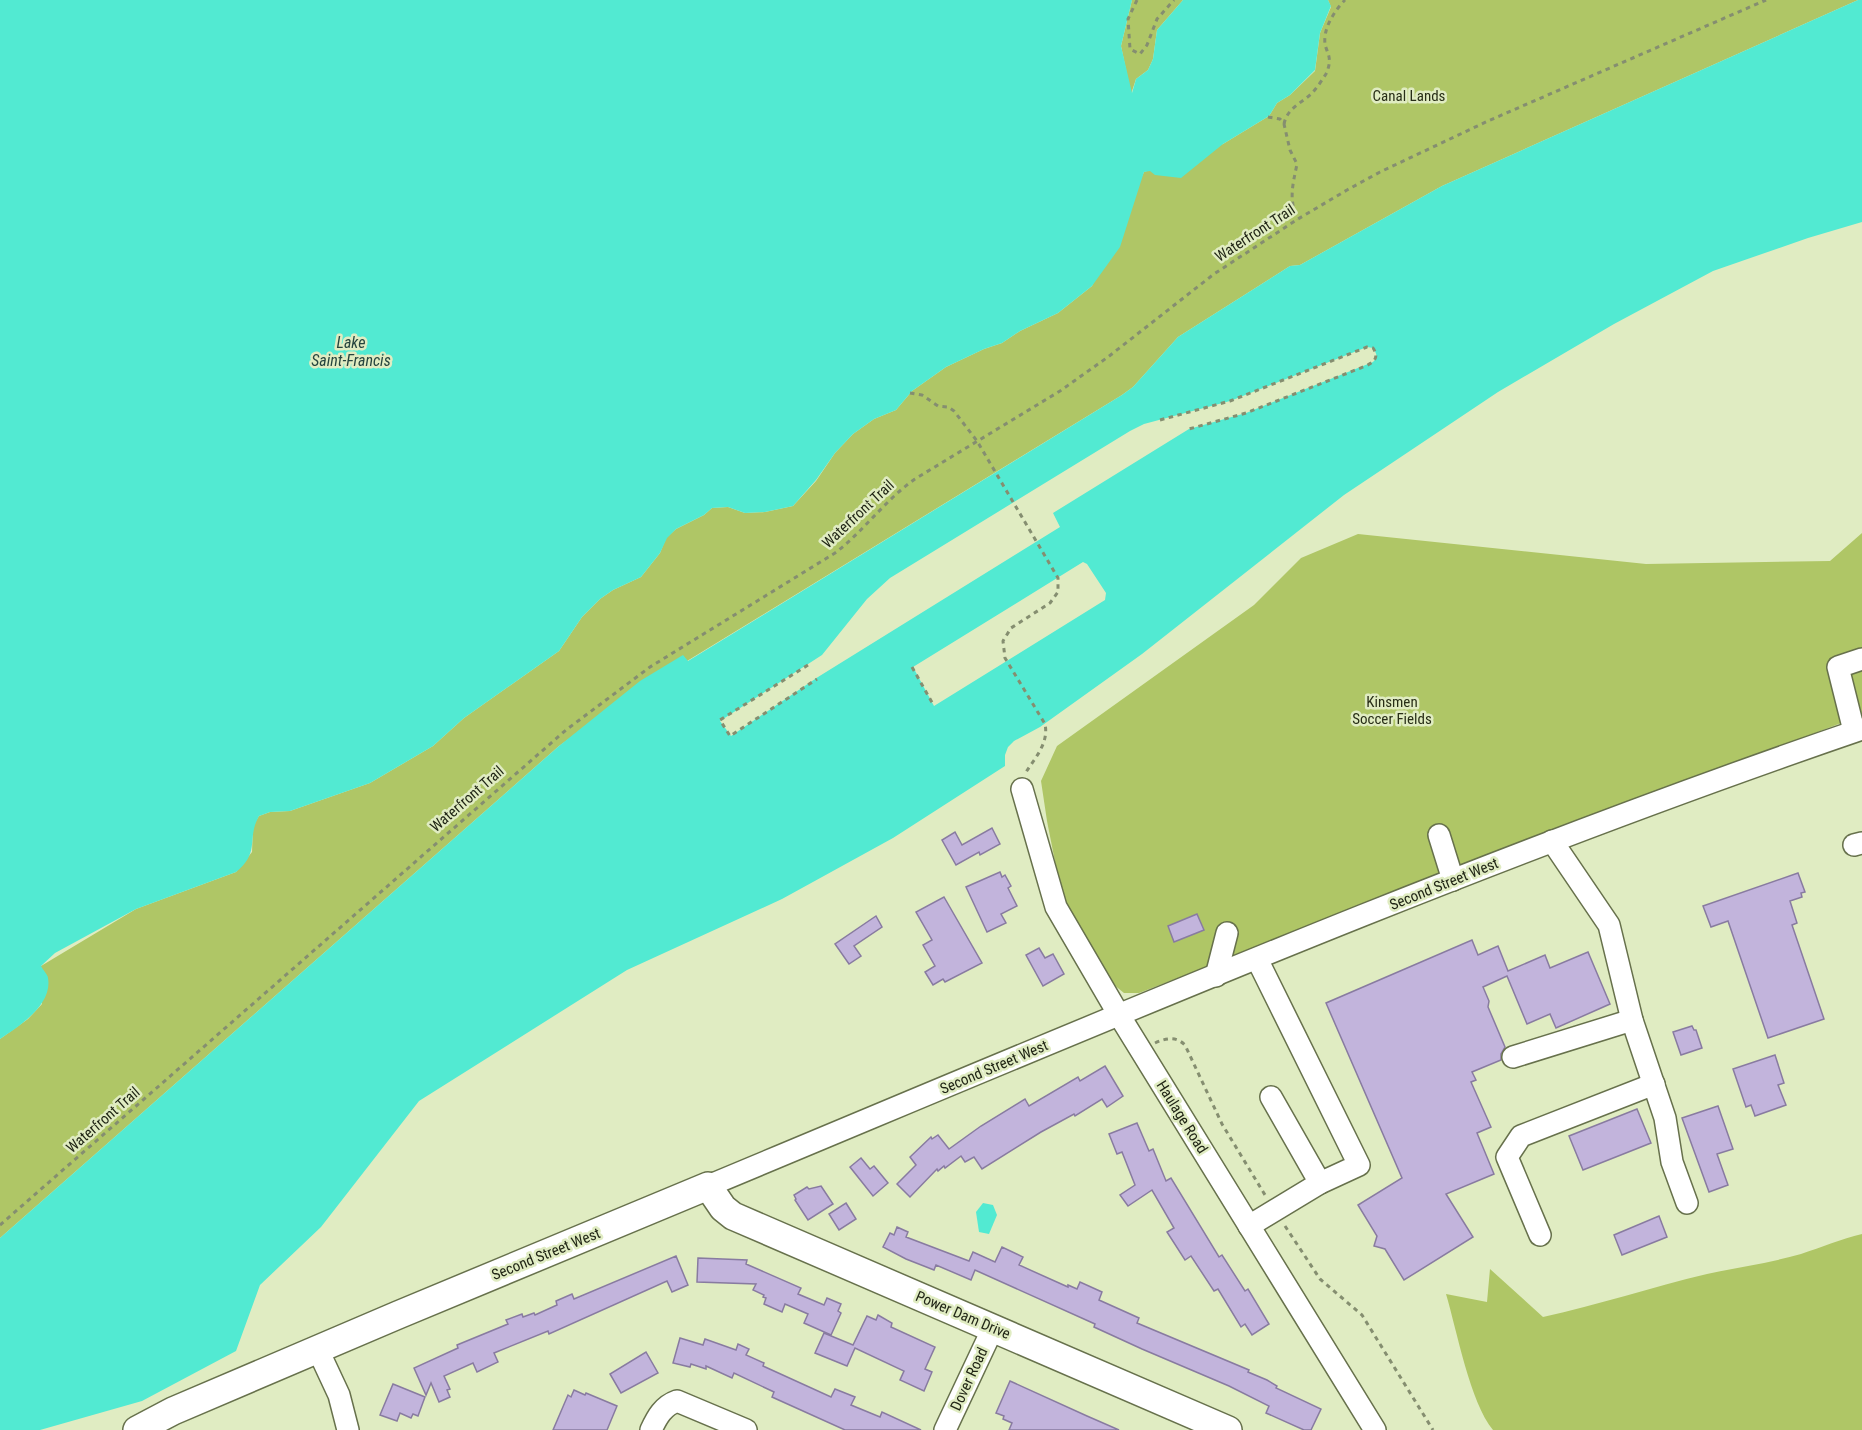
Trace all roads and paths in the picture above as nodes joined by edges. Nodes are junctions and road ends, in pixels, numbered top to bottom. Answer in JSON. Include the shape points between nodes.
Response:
{"nodes":[{"id":1,"x":1137,"y":0,"type":"edge"},
{"id":2,"x":1174,"y":0,"type":"edge"},
{"id":3,"x":1345,"y":0,"type":"edge"},
{"id":4,"x":1766,"y":0,"type":"edge"},
{"id":5,"x":1268,"y":117,"type":"dead end"},
{"id":6,"x":1284,"y":124,"type":"junction"},
{"id":7,"x":1298,"y":219,"type":"junction"},
{"id":8,"x":910,"y":393,"type":"dead end"},
{"id":9,"x":1160,"y":420,"type":"dead end"},
{"id":10,"x":1189,"y":429,"type":"dead end"},
{"id":11,"x":977,"y":441,"type":"junction"},
{"id":12,"x":1862,"y":659,"type":"edge"},
{"id":13,"x":808,"y":664,"type":"dead end"},
{"id":14,"x":912,"y":667,"type":"dead end"},
{"id":15,"x":817,"y":680,"type":"dead end"},
{"id":16,"x":934,"y":706,"type":"dead end"},
{"id":17,"x":1858,"y":730,"type":"edge"},
{"id":18,"x":1022,"y":789,"type":"joint"},
{"id":19,"x":1439,"y":834,"type":"dead end"},
{"id":20,"x":1552,"y":841,"type":"junction"},
{"id":21,"x":1453,"y":880,"type":"junction"},
{"id":22,"x":1227,"y":933,"type":"dead end"},
{"id":23,"x":1257,"y":959,"type":"junction"},
{"id":24,"x":1216,"y":976,"type":"junction"},
{"id":25,"x":1119,"y":1015,"type":"junction"},
{"id":26,"x":1632,"y":1020,"type":"junction"},
{"id":27,"x":1513,"y":1057,"type":"dead end"},
{"id":28,"x":1654,"y":1084,"type":"junction"},
{"id":29,"x":1271,"y":1097,"type":"dead end"},
{"id":30,"x":1320,"y":1183,"type":"junction"},
{"id":31,"x":708,"y":1186,"type":"junction"},
{"id":32,"x":1687,"y":1203,"type":"dead end"},
{"id":33,"x":0,"y":1225,"type":"edge"},
{"id":34,"x":1249,"y":1226,"type":"junction"},
{"id":35,"x":1540,"y":1235,"type":"dead end"},
{"id":36,"x":993,"y":1328,"type":"junction"},
{"id":37,"x":318,"y":1350,"type":"junction"},
{"id":38,"x":136,"y":1430,"type":"edge"},
{"id":39,"x":348,"y":1430,"type":"edge"},
{"id":40,"x":651,"y":1430,"type":"edge"},
{"id":41,"x":746,"y":1430,"type":"edge"},
{"id":42,"x":945,"y":1430,"type":"edge"},
{"id":43,"x":1228,"y":1430,"type":"edge"},
{"id":44,"x":1375,"y":1430,"type":"edge"}],
"edges":[{"from":1,"to":2,"type":"path","via":[[1128,19],[1130,49],[1140,54],[1157,19]]},
{"from":3,"to":6,"type":"path","via":[[1324,37],[1330,59],[1325,75],[1312,93],[1291,109]]},
{"from":4,"to":7,"type":"path","name":"Waterfront Trail","via":[[1444,141]]},
{"from":5,"to":6,"type":"path"},
{"from":6,"to":7,"type":"path","via":[[1297,164],[1291,196]]},
{"from":7,"to":11,"type":"path","name":"Waterfront Trail","via":[[1214,274],[1088,372]]},
{"from":8,"to":11,"type":"path","via":[[951,408]]},
{"from":9,"to":10,"type":"path","via":[[1230,401],[1367,347],[1377,353],[1374,362],[1358,369],[1246,413]]},
{"from":11,"to":18,"type":"path","via":[[1058,578],[1058,592],[1050,603],[1011,628],[1003,641],[1005,658],[1045,724],[1046,737],[1023,778]]},
{"from":11,"to":33,"type":"path","name":"Waterfront Trail","via":[[904,487],[835,554],[650,667],[566,730]]},
{"from":12,"to":17,"type":"street","via":[[1838,668]]},
{"from":13,"to":15,"type":"path","via":[[720,720],[730,736]]},
{"from":14,"to":16,"type":"path"},
{"from":17,"to":20,"type":"street","name":"Second Street West"},
{"from":18,"to":25,"type":"street","name":"Haulage Road","via":[[1056,907]]},
{"from":19,"to":21,"type":"street"},
{"from":20,"to":21,"type":"street","name":"Second Street West"},
{"from":20,"to":26,"type":"street","via":[[1609,926]]},
{"from":21,"to":23,"type":"street","name":"Second Street West"},
{"from":22,"to":24,"type":"street"},
{"from":23,"to":24,"type":"street","name":"Second Street West"},
{"from":23,"to":30,"type":"street","via":[[1359,1165]]},
{"from":24,"to":25,"type":"street","name":"Second Street West"},
{"from":25,"to":31,"type":"street","name":"Second Street West"},
{"from":25,"to":34,"type":"street","name":"Haulage Road"},
{"from":26,"to":27,"type":"street"},
{"from":26,"to":28,"type":"street"},
{"from":28,"to":32,"type":"street","via":[[1665,1118],[1672,1162]]},
{"from":28,"to":35,"type":"street","via":[[1521,1136],[1507,1157]]},
{"from":29,"to":30,"type":"street"},
{"from":30,"to":34,"type":"street"},
{"from":31,"to":36,"type":"main road","name":"Power Dam Drive","via":[[733,1216]]},
{"from":31,"to":37,"type":"main road","name":"Second Street West"},
{"from":34,"to":44,"type":"street","name":"Haulage Road"},
{"from":36,"to":42,"type":"street","name":"Dover Road"},
{"from":36,"to":43,"type":"main road","name":"Power Dam Drive"},
{"from":37,"to":38,"type":"main road","name":"Second Street West"},
{"from":37,"to":39,"type":"street","via":[[339,1395]]},
{"from":40,"to":41,"type":"street","via":[[664,1408],[677,1401]]}]}
